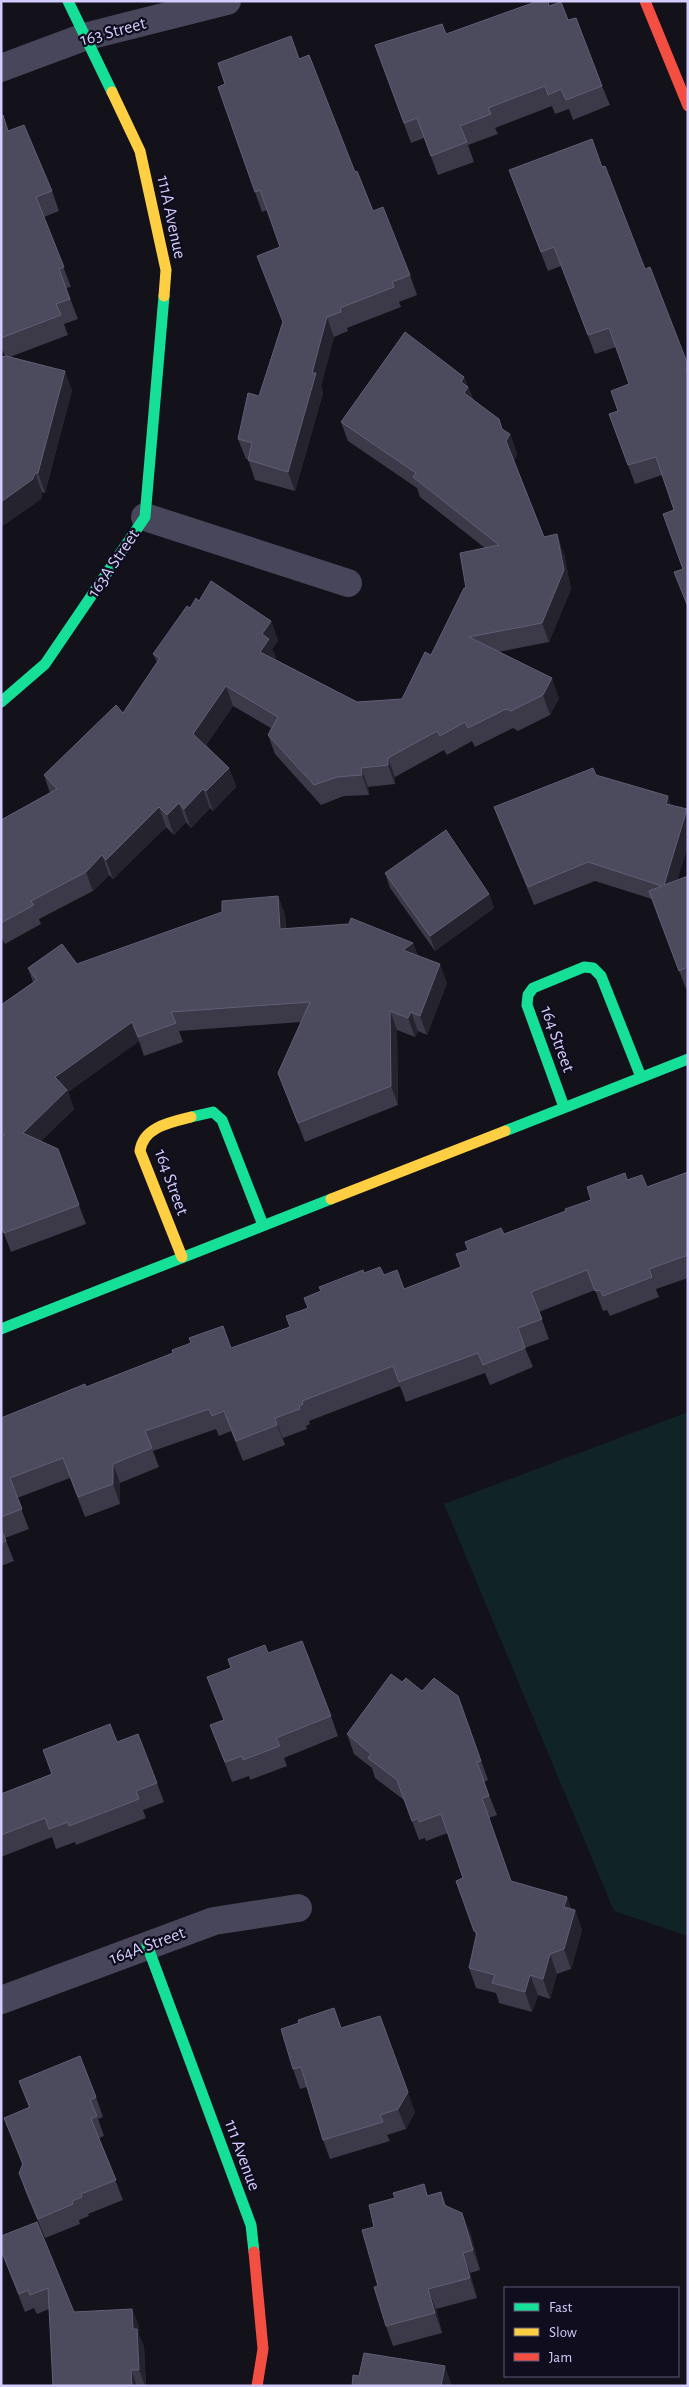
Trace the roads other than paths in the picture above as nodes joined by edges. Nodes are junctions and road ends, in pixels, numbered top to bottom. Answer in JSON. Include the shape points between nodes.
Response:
{"nodes":[{"id":1,"x":68,"y":1,"type":"edge"},
{"id":2,"x":227,"y":1,"type":"edge"},
{"id":3,"x":645,"y":1,"type":"edge"},
{"id":4,"x":84,"y":37,"type":"junction"},
{"id":5,"x":1,"y":68,"type":"edge"},
{"id":6,"x":688,"y":106,"type":"edge"},
{"id":7,"x":145,"y":516,"type":"junction"},
{"id":8,"x":348,"y":583,"type":"dead end"},
{"id":9,"x":1,"y":702,"type":"edge"},
{"id":10,"x":688,"y":1059,"type":"edge"},
{"id":11,"x":641,"y":1077,"type":"junction"},
{"id":12,"x":564,"y":1107,"type":"junction"},
{"id":13,"x":263,"y":1226,"type":"junction"},
{"id":14,"x":182,"y":1257,"type":"junction"},
{"id":15,"x":1,"y":1329,"type":"edge"},
{"id":16,"x":298,"y":1908,"type":"dead end"},
{"id":17,"x":147,"y":1944,"type":"junction"},
{"id":18,"x":1,"y":2000,"type":"edge"},
{"id":19,"x":257,"y":2386,"type":"edge"}],
"edges":[{"from":1,"to":4,"type":"street","name":"111A Avenue"},
{"from":2,"to":4,"type":"street","name":"163 Street"},
{"from":3,"to":6,"type":"street"},
{"from":4,"to":5,"type":"street","name":"163 Street"},
{"from":4,"to":7,"type":"street","name":"111A Avenue","via":[[140,151],[166,270]]},
{"from":7,"to":8,"type":"street","name":"163A Street"},
{"from":7,"to":9,"type":"street","name":"163A Street","via":[[45,664]]},
{"from":10,"to":11,"type":"street"},
{"from":11,"to":12,"type":"street"},
{"from":11,"to":12,"type":"street","name":"164 Street","via":[[601,976],[593,968],[584,967],[533,988],[526,1005]]},
{"from":12,"to":13,"type":"street"},
{"from":13,"to":14,"type":"street"},
{"from":13,"to":14,"type":"street","name":"164 Street","via":[[222,1120],[214,1112],[201,1113],[149,1133],[142,1140],[140,1150]]},
{"from":14,"to":15,"type":"street"},
{"from":16,"to":17,"type":"street","name":"164A Street","via":[[214,1921]]},
{"from":17,"to":18,"type":"street","name":"164A Street"},
{"from":17,"to":19,"type":"street","name":"111 Avenue","via":[[251,2225],[263,2349]]}]}
